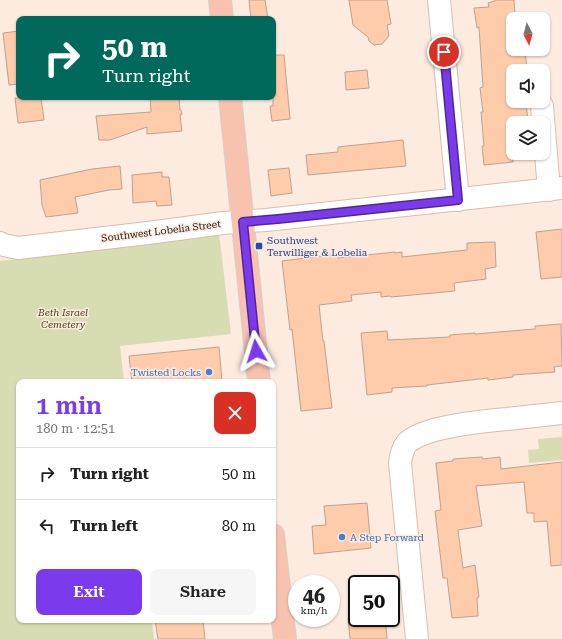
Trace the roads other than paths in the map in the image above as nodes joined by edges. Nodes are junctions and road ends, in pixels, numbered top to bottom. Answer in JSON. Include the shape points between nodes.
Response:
{"nodes":[{"id":1,"x":220,"y":0,"type":"edge"},
{"id":2,"x":439,"y":0,"type":"edge"},
{"id":3,"x":222,"y":16,"type":"edge"},
{"id":4,"x":230,"y":100,"type":"edge"},
{"id":5,"x":542,"y":108,"type":"edge"},
{"id":6,"x":556,"y":189,"type":"edge"},
{"id":7,"x":458,"y":200,"type":"junction"},
{"id":8,"x":243,"y":222,"type":"junction"},
{"id":9,"x":0,"y":243,"type":"edge"},
{"id":10,"x":259,"y":379,"type":"edge"},
{"id":11,"x":562,"y":413,"type":"edge"},
{"id":12,"x":276,"y":561,"type":"edge"},
{"id":13,"x":285,"y":639,"type":"edge"},
{"id":14,"x":417,"y":639,"type":"edge"}],
"edges":[{"from":1,"to":3,"type":"main road"},
{"from":2,"to":7,"type":"street"},
{"from":4,"to":8,"type":"main road"},
{"from":5,"to":6,"type":"street"},
{"from":6,"to":7,"type":"street","name":"Southwest Lobelia Street"},
{"from":7,"to":8,"type":"street","name":"Southwest Lobelia Street"},
{"from":8,"to":9,"type":"street","name":"Southwest Lobelia Street","via":[[18,248]]},
{"from":8,"to":10,"type":"main road"},
{"from":11,"to":14,"type":"street","via":[[448,426],[415,437],[403,449],[400,463]]},
{"from":12,"to":13,"type":"main road"}]}
